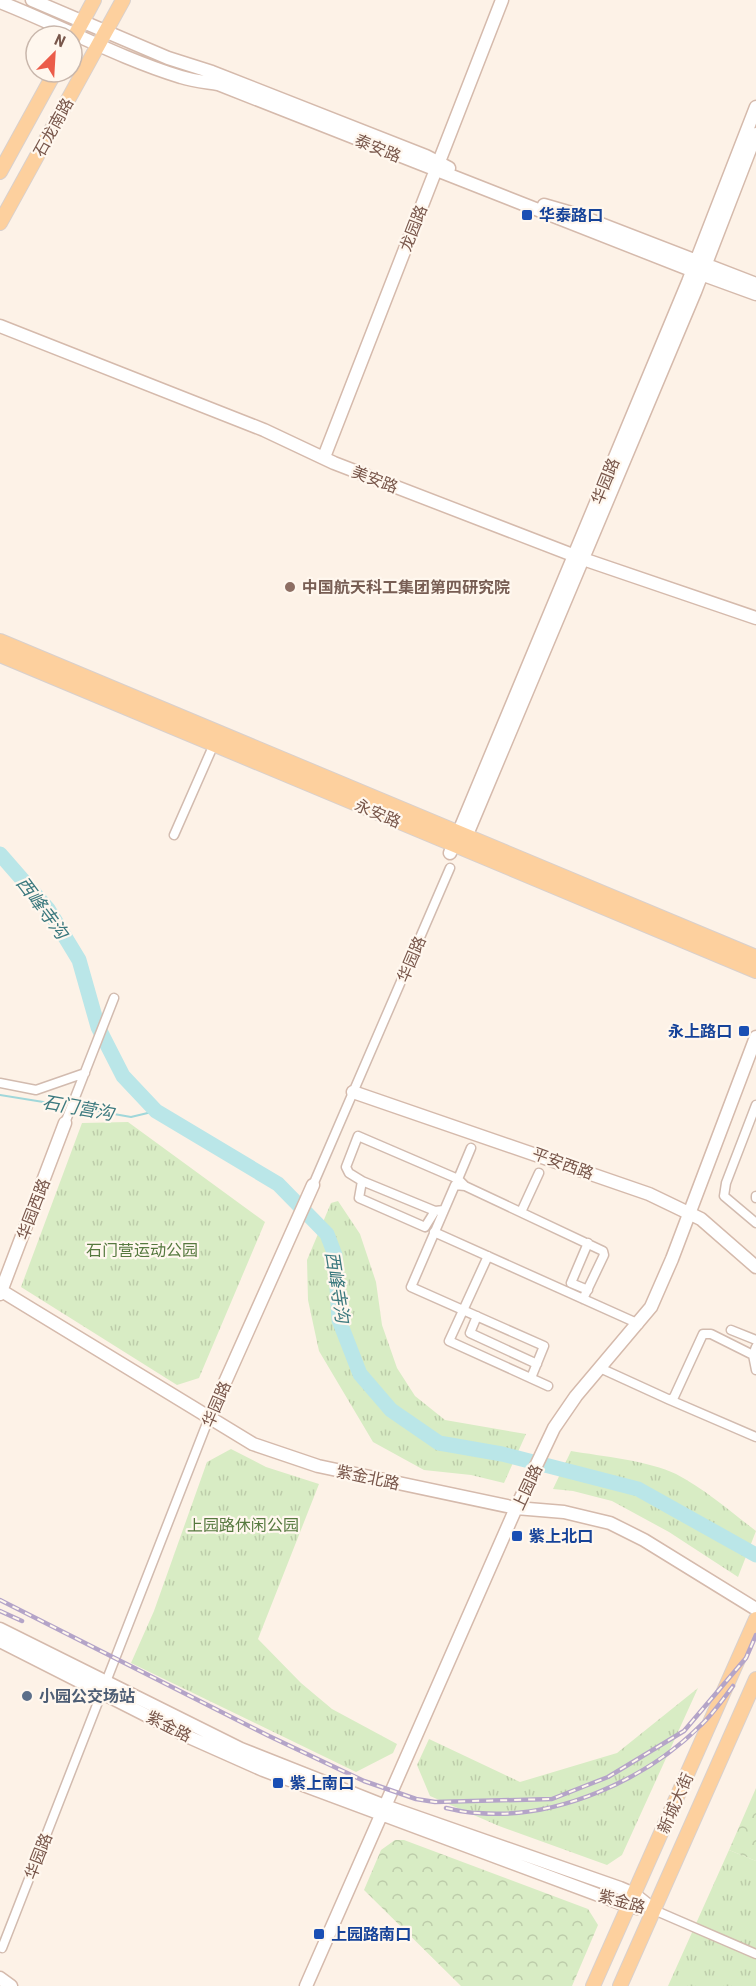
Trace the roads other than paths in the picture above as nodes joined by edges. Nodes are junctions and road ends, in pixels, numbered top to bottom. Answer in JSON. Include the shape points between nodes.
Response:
{"nodes":[{"id":1,"x":32,"y":0,"type":"edge"},
{"id":2,"x":94,"y":0,"type":"edge"},
{"id":3,"x":123,"y":0,"type":"edge"},
{"id":4,"x":501,"y":0,"type":"edge"},
{"id":5,"x":0,"y":2,"type":"edge"},
{"id":6,"x":56,"y":24,"type":"edge"},
{"id":7,"x":66,"y":24,"type":"edge"},
{"id":8,"x":81,"y":24,"type":"edge"},
{"id":9,"x":84,"y":34,"type":"edge"},
{"id":10,"x":101,"y":38,"type":"junction"},
{"id":11,"x":84,"y":63,"type":"edge"},
{"id":12,"x":48,"y":84,"type":"edge"},
{"id":13,"x":70,"y":84,"type":"edge"},
{"id":14,"x":756,"y":107,"type":"edge"},
{"id":15,"x":756,"y":134,"type":"edge"},
{"id":16,"x":437,"y":167,"type":"junction"},
{"id":17,"x":0,"y":172,"type":"edge"},
{"id":18,"x":0,"y":223,"type":"edge"},
{"id":19,"x":698,"y":268,"type":"junction"},
{"id":20,"x":756,"y":284,"type":"edge"},
{"id":21,"x":756,"y":294,"type":"edge"},
{"id":22,"x":0,"y":326,"type":"edge"},
{"id":23,"x":324,"y":456,"type":"junction"},
{"id":24,"x":579,"y":557,"type":"junction"},
{"id":25,"x":756,"y":618,"type":"edge"},
{"id":26,"x":0,"y":641,"type":"edge"},
{"id":27,"x":0,"y":655,"type":"edge"},
{"id":28,"x":214,"y":744,"type":"junction"},
{"id":29,"x":174,"y":835,"type":"dead end"},
{"id":30,"x":458,"y":845,"type":"junction"},
{"id":31,"x":450,"y":868,"type":"dead end"},
{"id":32,"x":756,"y":957,"type":"edge"},
{"id":33,"x":756,"y":972,"type":"edge"},
{"id":34,"x":114,"y":998,"type":"dead end"},
{"id":35,"x":756,"y":1037,"type":"edge"},
{"id":36,"x":85,"y":1073,"type":"junction"},
{"id":37,"x":0,"y":1083,"type":"edge"},
{"id":38,"x":354,"y":1092,"type":"junction"},
{"id":39,"x":756,"y":1105,"type":"edge"},
{"id":40,"x":65,"y":1124,"type":"joint"},
{"id":41,"x":471,"y":1148,"type":"dead end"},
{"id":42,"x":539,"y":1173,"type":"dead end"},
{"id":43,"x":458,"y":1179,"type":"junction"},
{"id":44,"x":362,"y":1181,"type":"junction"},
{"id":45,"x":313,"y":1185,"type":"joint"},
{"id":46,"x":465,"y":1186,"type":"junction"},
{"id":47,"x":439,"y":1211,"type":"junction"},
{"id":48,"x":521,"y":1212,"type":"junction"},
{"id":49,"x":689,"y":1212,"type":"junction"},
{"id":50,"x":756,"y":1223,"type":"edge"},
{"id":51,"x":434,"y":1232,"type":"junction"},
{"id":52,"x":588,"y":1244,"type":"junction"},
{"id":53,"x":488,"y":1256,"type":"junction"},
{"id":54,"x":756,"y":1267,"type":"edge"},
{"id":55,"x":588,"y":1290,"type":"junction"},
{"id":56,"x":0,"y":1292,"type":"edge"},
{"id":57,"x":583,"y":1299,"type":"junction"},
{"id":58,"x":463,"y":1310,"type":"junction"},
{"id":59,"x":477,"y":1316,"type":"junction"},
{"id":60,"x":639,"y":1324,"type":"junction"},
{"id":61,"x":731,"y":1330,"type":"dead end"},
{"id":62,"x":756,"y":1340,"type":"edge"},
{"id":63,"x":754,"y":1351,"type":"edge"},
{"id":64,"x":537,"y":1364,"type":"junction"},
{"id":65,"x":600,"y":1368,"type":"junction"},
{"id":66,"x":756,"y":1370,"type":"edge"},
{"id":67,"x":531,"y":1378,"type":"junction"},
{"id":68,"x":548,"y":1386,"type":"dead end"},
{"id":69,"x":669,"y":1400,"type":"junction"},
{"id":70,"x":209,"y":1418,"type":"junction"},
{"id":71,"x":756,"y":1437,"type":"edge"},
{"id":72,"x":516,"y":1508,"type":"junction"},
{"id":73,"x":756,"y":1609,"type":"edge"},
{"id":74,"x":756,"y":1619,"type":"edge"},
{"id":75,"x":0,"y":1629,"type":"edge"},
{"id":76,"x":0,"y":1641,"type":"edge"},
{"id":77,"x":756,"y":1679,"type":"edge"},
{"id":78,"x":105,"y":1688,"type":"junction"},
{"id":79,"x":384,"y":1810,"type":"junction"},
{"id":80,"x":651,"y":1856,"type":"junction"},
{"id":81,"x":672,"y":1869,"type":"junction"},
{"id":82,"x":631,"y":1900,"type":"junction"},
{"id":83,"x":654,"y":1910,"type":"junction"},
{"id":84,"x":2,"y":1948,"type":"dead end"},
{"id":85,"x":608,"y":1953,"type":"junction"},
{"id":86,"x":756,"y":1954,"type":"edge"},
{"id":87,"x":631,"y":1962,"type":"junction"},
{"id":88,"x":0,"y":1978,"type":"edge"},
{"id":89,"x":11,"y":1986,"type":"edge"},
{"id":90,"x":306,"y":1986,"type":"edge"},
{"id":91,"x":593,"y":1986,"type":"edge"},
{"id":92,"x":620,"y":1986,"type":"edge"}],
"edges":[{"from":1,"to":7,"type":"street","name":"泰安路"},
{"from":2,"to":8,"type":"main road"},
{"from":3,"to":10,"type":"main road","name":"石龙南路"},
{"from":4,"to":16,"type":"street","name":"龙园路"},
{"from":5,"to":6,"type":"street","name":"泰安路"},
{"from":9,"to":10,"type":"street","name":"泰安路"},
{"from":10,"to":11,"type":"main road","name":"石龙南路"},
{"from":10,"to":16,"type":"street","name":"泰安路","via":[[182,77],[218,84]]},
{"from":12,"to":17,"type":"main road","name":"石龙南路"},
{"from":13,"to":18,"type":"main road","name":"石龙南路"},
{"from":14,"to":19,"type":"street","name":"华园路"},
{"from":15,"to":19,"type":"street","name":"华园路"},
{"from":16,"to":19,"type":"street","name":"泰安路"},
{"from":16,"to":23,"type":"street","name":"龙园路"},
{"from":19,"to":20,"type":"street","name":"泰安路"},
{"from":19,"to":21,"type":"street","name":"泰安路"},
{"from":19,"to":24,"type":"street","name":"华园路"},
{"from":22,"to":23,"type":"street","name":"美安路"},
{"from":23,"to":24,"type":"street","name":"美安路"},
{"from":24,"to":25,"type":"street","name":"美安路"},
{"from":24,"to":30,"type":"street","name":"华园路"},
{"from":26,"to":30,"type":"main road","name":"永安路"},
{"from":27,"to":28,"type":"main road","name":"永安路"},
{"from":28,"to":29,"type":"street"},
{"from":28,"to":30,"type":"main road","name":"永安路"},
{"from":30,"to":32,"type":"main road","name":"永安路"},
{"from":30,"to":33,"type":"main road","name":"永安路"},
{"from":31,"to":38,"type":"street","name":"华园路"},
{"from":34,"to":36,"type":"street"},
{"from":35,"to":49,"type":"street","name":"上园路"},
{"from":36,"to":37,"type":"street","via":[[36,1090]]},
{"from":36,"to":40,"type":"street"},
{"from":38,"to":45,"type":"street","name":"华园路"},
{"from":38,"to":49,"type":"street","name":"平安西路","via":[[649,1194]]},
{"from":39,"to":50,"type":"street","via":[[724,1196]]},
{"from":40,"to":56,"type":"street","name":"华园西路"},
{"from":41,"to":43,"type":"street"},
{"from":42,"to":48,"type":"street"},
{"from":43,"to":44,"type":"street","via":[[358,1136],[346,1167]]},
{"from":43,"to":46,"type":"street"},
{"from":44,"to":47,"type":"street"},
{"from":44,"to":47,"type":"street","via":[[359,1198],[424,1227]]},
{"from":45,"to":70,"type":"street","name":"华园路"},
{"from":46,"to":47,"type":"street","via":[[455,1185]]},
{"from":46,"to":48,"type":"street"},
{"from":47,"to":51,"type":"street"},
{"from":48,"to":52,"type":"street"},
{"from":49,"to":54,"type":"street","name":"平安西路"},
{"from":49,"to":60,"type":"street","name":"上园路","via":[[662,1285]]},
{"from":51,"to":53,"type":"street"},
{"from":51,"to":58,"type":"street","via":[[411,1287]]},
{"from":52,"to":55,"type":"street","via":[[604,1255]]},
{"from":52,"to":55,"type":"street","via":[[571,1283]]},
{"from":53,"to":57,"type":"street"},
{"from":53,"to":58,"type":"street"},
{"from":55,"to":57,"type":"street"},
{"from":56,"to":70,"type":"street","name":"紫金北路"},
{"from":57,"to":60,"type":"street"},
{"from":58,"to":59,"type":"street"},
{"from":58,"to":67,"type":"street","via":[[449,1341]]},
{"from":59,"to":64,"type":"street","via":[[544,1346]]},
{"from":59,"to":64,"type":"street","via":[[470,1334]]},
{"from":60,"to":65,"type":"street","name":"上园路"},
{"from":61,"to":62,"type":"street"},
{"from":63,"to":66,"type":"street"},
{"from":63,"to":69,"type":"street","via":[[703,1334],[674,1397]]},
{"from":64,"to":67,"type":"street"},
{"from":65,"to":69,"type":"street"},
{"from":65,"to":72,"type":"street","name":"上园路","via":[[566,1409]]},
{"from":67,"to":68,"type":"street"},
{"from":69,"to":71,"type":"street"},
{"from":70,"to":72,"type":"street","name":"紫金北路","via":[[253,1444],[310,1464]]},
{"from":70,"to":78,"type":"street","name":"华园路"},
{"from":72,"to":73,"type":"street","name":"紫金北路","via":[[564,1512],[610,1523]]},
{"from":72,"to":79,"type":"street","name":"上园路"},
{"from":74,"to":80,"type":"main road","name":"新城大街"},
{"from":75,"to":78,"type":"street","name":"紫金路"},
{"from":76,"to":78,"type":"street","name":"紫金路"},
{"from":77,"to":81,"type":"main road","name":"新城大街"},
{"from":78,"to":79,"type":"street","name":"紫金路","via":[[191,1738],[263,1770]]},
{"from":78,"to":84,"type":"street","name":"华园路"},
{"from":79,"to":82,"type":"street","name":"紫金路"},
{"from":79,"to":90,"type":"street","name":"上园路"},
{"from":80,"to":81,"type":"main road","via":[[657,1867]]},
{"from":80,"to":82,"type":"main road","name":"新城大街"},
{"from":81,"to":83,"type":"main road","name":"新城大街"},
{"from":82,"to":83,"type":"street","name":"紫金路"},
{"from":82,"to":85,"type":"main road","name":"新城大街"},
{"from":83,"to":86,"type":"street"},
{"from":83,"to":87,"type":"main road","name":"新城大街"},
{"from":85,"to":87,"type":"main road","via":[[619,1948]]},
{"from":85,"to":91,"type":"main road","name":"新城大街"},
{"from":87,"to":92,"type":"main road","name":"新城大街"},
{"from":88,"to":89,"type":"street"}]}
